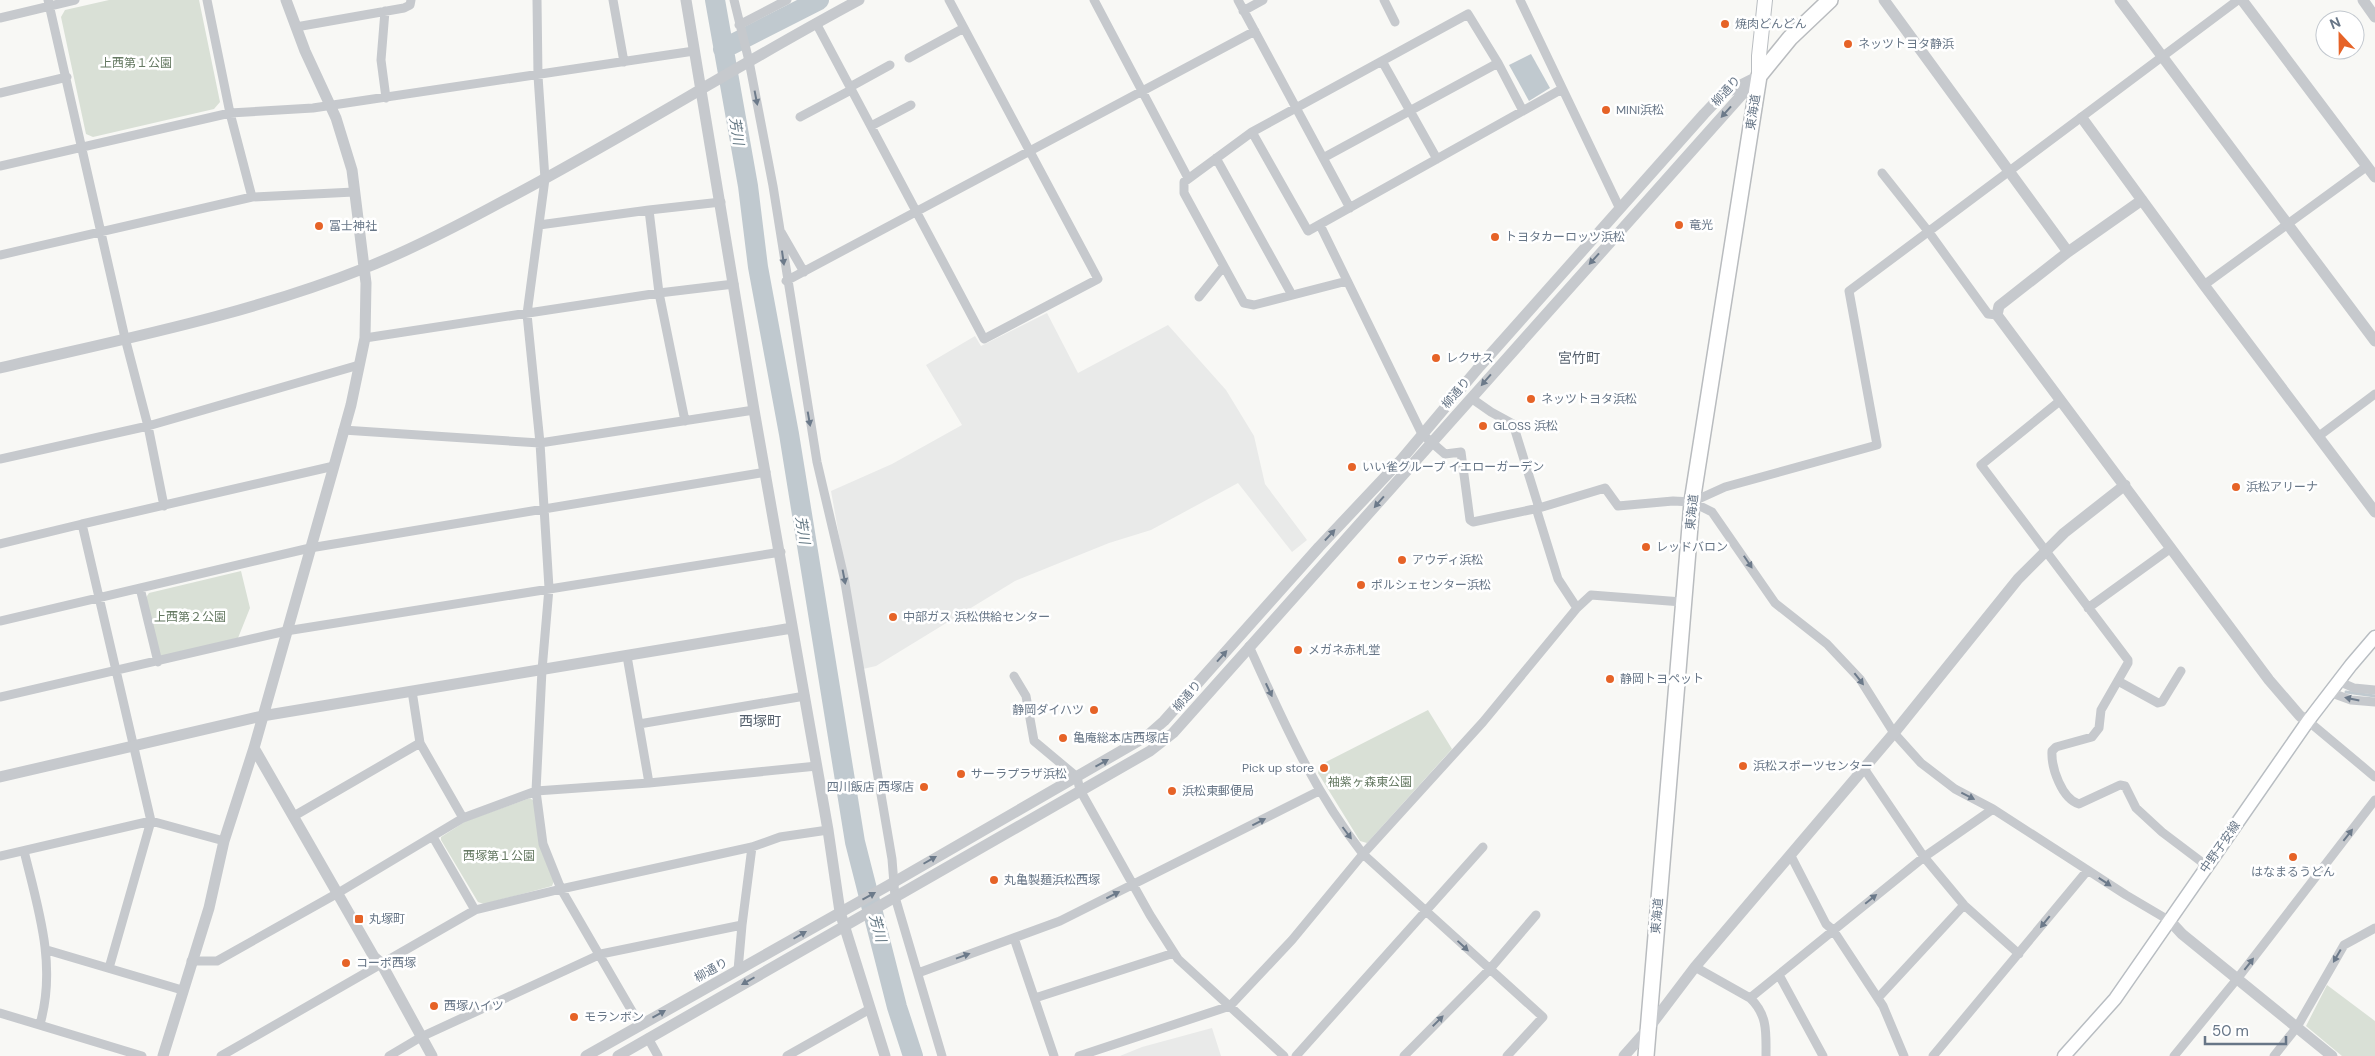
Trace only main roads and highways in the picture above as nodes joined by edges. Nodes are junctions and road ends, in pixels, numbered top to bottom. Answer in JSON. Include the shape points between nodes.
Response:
{"nodes":[{"id":1,"x":1766,"y":0,"type":"edge"},
{"id":2,"x":1830,"y":0,"type":"edge"},
{"id":3,"x":1759,"y":76,"type":"junction"},
{"id":4,"x":2375,"y":637,"type":"edge"},
{"id":5,"x":1646,"y":1056,"type":"edge"},
{"id":6,"x":2064,"y":1056,"type":"edge"}],
"edges":[{"from":1,"to":3,"type":"main road","via":[[1758,56]]},
{"from":2,"to":3,"type":"highway","name":"東海道","via":[[1790,38]]},
{"from":3,"to":5,"type":"highway","name":"東海道","via":[[1692,502]]},
{"from":4,"to":6,"type":"main road","name":"中野子安線","via":[[2329,692],[2115,999]]}]}
